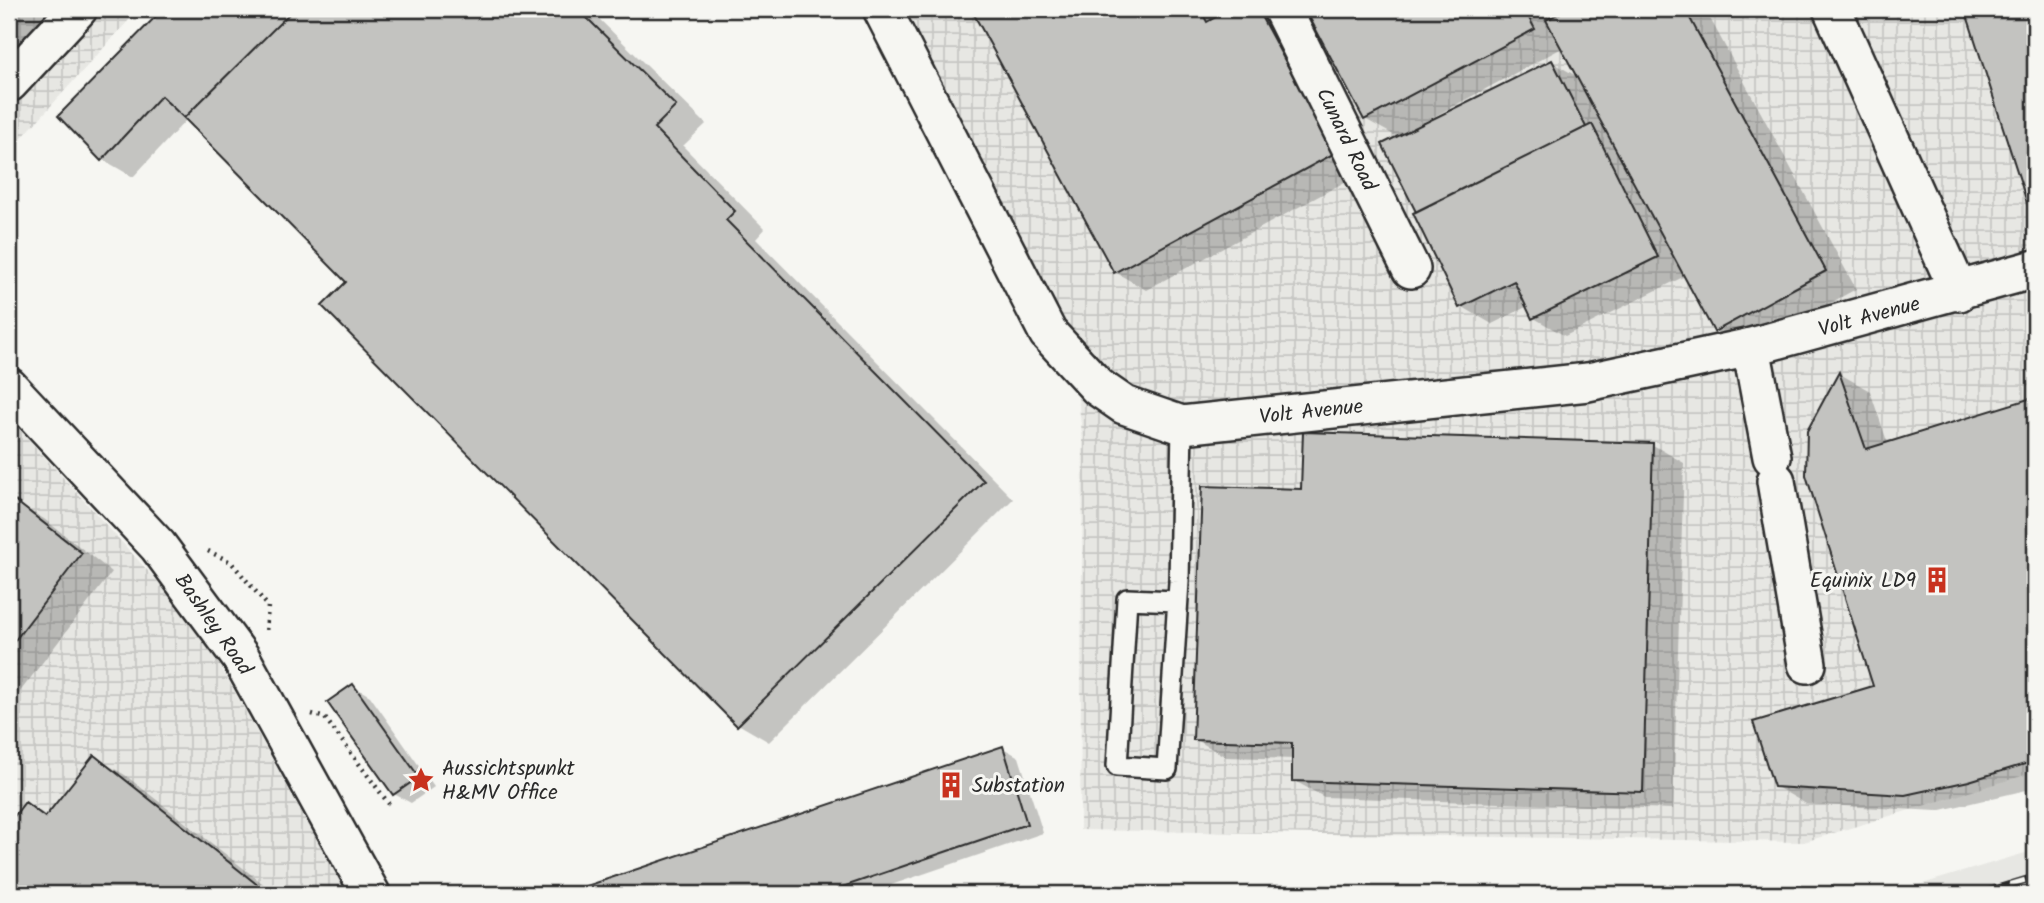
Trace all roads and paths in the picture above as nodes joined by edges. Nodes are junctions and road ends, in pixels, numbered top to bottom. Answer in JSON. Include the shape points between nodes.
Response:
{"nodes":[{"id":1,"x":78,"y":9,"type":"edge"},
{"id":2,"x":882,"y":9,"type":"edge"},
{"id":3,"x":1282,"y":9,"type":"edge"},
{"id":4,"x":1832,"y":9,"type":"edge"},
{"id":5,"x":9,"y":83,"type":"edge"},
{"id":6,"x":1411,"y":269,"type":"dead end"},
{"id":7,"x":2035,"y":269,"type":"edge"},
{"id":8,"x":1959,"y":292,"type":"junction"},
{"id":9,"x":1751,"y":347,"type":"junction"},
{"id":10,"x":9,"y":387,"type":"edge"},
{"id":11,"x":1182,"y":425,"type":"junction"},
{"id":12,"x":1177,"y":601,"type":"junction"},
{"id":13,"x":1807,"y":664,"type":"dead end"},
{"id":14,"x":371,"y":894,"type":"edge"}],
"edges":[{"from":1,"to":5,"type":"street"},
{"from":2,"to":11,"type":"street","name":"Volt Avenue","via":[[1048,333],[1124,405]]},
{"from":3,"to":6,"type":"street","name":"Cunard Road"},
{"from":4,"to":8,"type":"street"},
{"from":7,"to":8,"type":"street","name":"Volt Avenue"},
{"from":8,"to":9,"type":"street","name":"Volt Avenue"},
{"from":9,"to":11,"type":"street","name":"Volt Avenue","via":[[1588,382]]},
{"from":9,"to":13,"type":"street"},
{"from":10,"to":14,"type":"street","name":"Bashley Road","via":[[158,546],[241,658]]},
{"from":11,"to":12,"type":"lane"},
{"from":12,"to":12,"type":"lane","via":[[1167,769],[1117,766],[1127,599]]}]}
